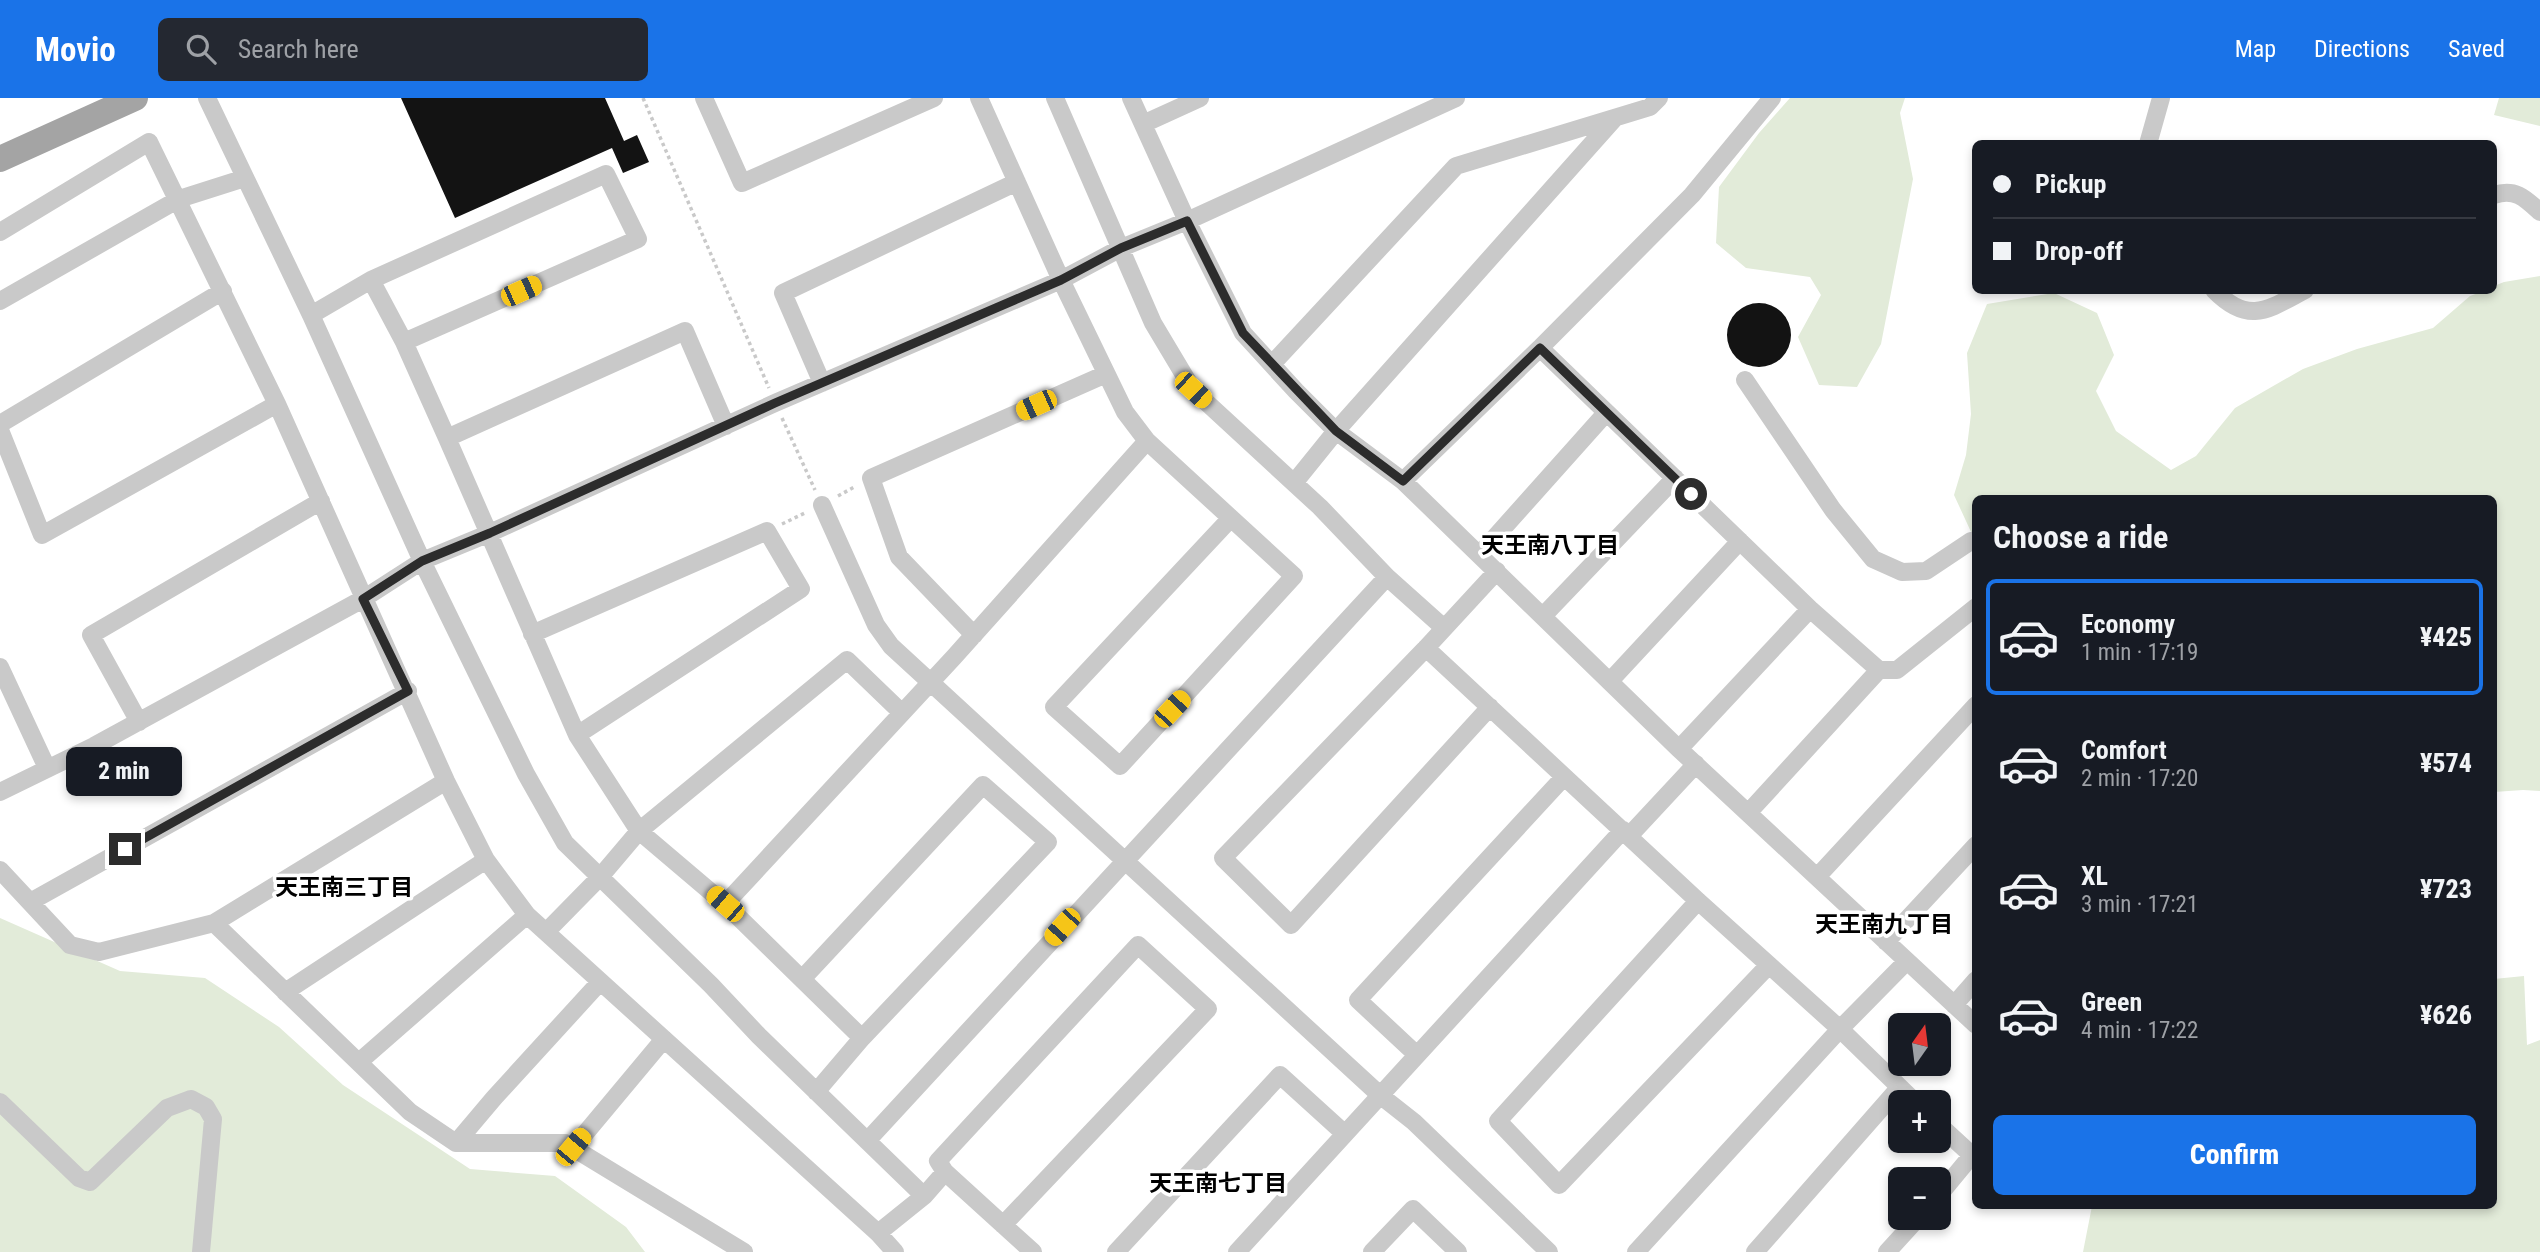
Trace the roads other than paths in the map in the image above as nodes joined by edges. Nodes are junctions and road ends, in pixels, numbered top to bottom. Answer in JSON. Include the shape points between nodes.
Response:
{"nodes":[{"id":1,"x":135,"y":98,"type":"edge"},
{"id":2,"x":207,"y":98,"type":"edge"},
{"id":3,"x":704,"y":98,"type":"edge"},
{"id":4,"x":934,"y":98,"type":"edge"},
{"id":5,"x":979,"y":98,"type":"edge"},
{"id":6,"x":1055,"y":98,"type":"edge"},
{"id":7,"x":1131,"y":98,"type":"edge"},
{"id":8,"x":1200,"y":98,"type":"edge"},
{"id":9,"x":1456,"y":98,"type":"edge"},
{"id":10,"x":1658,"y":98,"type":"edge"},
{"id":11,"x":1772,"y":98,"type":"edge"},
{"id":12,"x":2161,"y":98,"type":"edge"},
{"id":13,"x":1614,"y":119,"type":"junction"},
{"id":14,"x":1143,"y":124,"type":"junction"},
{"id":15,"x":2149,"y":140,"type":"edge"},
{"id":16,"x":0,"y":159,"type":"edge"},
{"id":17,"x":245,"y":178,"type":"junction"},
{"id":18,"x":1017,"y":181,"type":"junction"},
{"id":19,"x":2497,"y":194,"type":"edge"},
{"id":20,"x":179,"y":199,"type":"junction"},
{"id":21,"x":2540,"y":212,"type":"edge"},
{"id":22,"x":1187,"y":221,"type":"junction"},
{"id":23,"x":0,"y":232,"type":"edge"},
{"id":24,"x":1121,"y":248,"type":"junction"},
{"id":25,"x":371,"y":280,"type":"junction"},
{"id":26,"x":1061,"y":280,"type":"junction"},
{"id":27,"x":223,"y":291,"type":"junction"},
{"id":28,"x":2219,"y":294,"type":"edge"},
{"id":29,"x":2297,"y":294,"type":"edge"},
{"id":30,"x":0,"y":301,"type":"edge"},
{"id":31,"x":311,"y":315,"type":"junction"},
{"id":32,"x":404,"y":342,"type":"junction"},
{"id":33,"x":1540,"y":348,"type":"junction"},
{"id":34,"x":1272,"y":364,"type":"junction"},
{"id":35,"x":1106,"y":373,"type":"junction"},
{"id":36,"x":1745,"y":380,"type":"dead end"},
{"id":37,"x":822,"y":383,"type":"junction"},
{"id":38,"x":277,"y":404,"type":"junction"},
{"id":39,"x":1606,"y":412,"type":"junction"},
{"id":40,"x":0,"y":424,"type":"edge"},
{"id":41,"x":726,"y":426,"type":"junction"},
{"id":42,"x":0,"y":430,"type":"edge"},
{"id":43,"x":1336,"y":431,"type":"junction"},
{"id":44,"x":447,"y":438,"type":"junction"},
{"id":45,"x":1147,"y":440,"type":"junction"},
{"id":46,"x":1675,"y":478,"type":"junction"},
{"id":47,"x":1403,"y":481,"type":"junction"},
{"id":48,"x":1294,"y":483,"type":"junction"},
{"id":49,"x":321,"y":501,"type":"junction"},
{"id":50,"x":822,"y":505,"type":"road end"},
{"id":51,"x":1231,"y":518,"type":"junction"},
{"id":52,"x":490,"y":533,"type":"junction"},
{"id":53,"x":1740,"y":541,"type":"junction"},
{"id":54,"x":1972,"y":541,"type":"edge"},
{"id":55,"x":1480,"y":554,"type":"junction"},
{"id":56,"x":422,"y":561,"type":"junction"},
{"id":57,"x":1497,"y":571,"type":"junction"},
{"id":58,"x":1387,"y":577,"type":"junction"},
{"id":59,"x":363,"y":599,"type":"junction"},
{"id":60,"x":1811,"y":609,"type":"junction"},
{"id":61,"x":1972,"y":610,"type":"edge"},
{"id":62,"x":1544,"y":616,"type":"junction"},
{"id":63,"x":1444,"y":628,"type":"junction"},
{"id":64,"x":532,"y":634,"type":"junction"},
{"id":65,"x":974,"y":635,"type":"junction"},
{"id":66,"x":1426,"y":648,"type":"junction"},
{"id":67,"x":0,"y":668,"type":"edge"},
{"id":68,"x":1879,"y":670,"type":"junction"},
{"id":69,"x":1610,"y":681,"type":"junction"},
{"id":70,"x":929,"y":682,"type":"junction"},
{"id":71,"x":408,"y":691,"type":"junction"},
{"id":72,"x":1490,"y":708,"type":"junction"},
{"id":73,"x":1972,"y":709,"type":"edge"},
{"id":74,"x":901,"y":712,"type":"junction"},
{"id":75,"x":139,"y":722,"type":"junction"},
{"id":76,"x":577,"y":735,"type":"junction"},
{"id":77,"x":1679,"y":749,"type":"junction"},
{"id":78,"x":1696,"y":764,"type":"junction"},
{"id":79,"x":47,"y":768,"type":"junction"},
{"id":80,"x":1564,"y":777,"type":"junction"},
{"id":81,"x":446,"y":780,"type":"junction"},
{"id":82,"x":0,"y":792,"type":"edge"},
{"id":83,"x":1748,"y":813,"type":"junction"},
{"id":84,"x":639,"y":831,"type":"junction"},
{"id":85,"x":1626,"y":833,"type":"junction"},
{"id":86,"x":1972,"y":849,"type":"edge"},
{"id":87,"x":486,"y":860,"type":"junction"},
{"id":88,"x":1126,"y":860,"type":"junction"},
{"id":89,"x":0,"y":870,"type":"edge"},
{"id":90,"x":600,"y":877,"type":"junction"},
{"id":91,"x":1816,"y":877,"type":"junction"},
{"id":92,"x":1698,"y":901,"type":"junction"},
{"id":93,"x":30,"y":902,"type":"junction"},
{"id":94,"x":725,"y":904,"type":"junction"},
{"id":95,"x":527,"y":915,"type":"junction"},
{"id":96,"x":214,"y":923,"type":"junction"},
{"id":97,"x":546,"y":932,"type":"junction"},
{"id":98,"x":1886,"y":942,"type":"junction"},
{"id":99,"x":1907,"y":961,"type":"junction"},
{"id":100,"x":1769,"y":965,"type":"junction"},
{"id":101,"x":802,"y":979,"type":"junction"},
{"id":102,"x":600,"y":982,"type":"junction"},
{"id":103,"x":1972,"y":985,"type":"edge"},
{"id":104,"x":285,"y":992,"type":"junction"},
{"id":105,"x":1954,"y":1005,"type":"junction"},
{"id":106,"x":1972,"y":1021,"type":"edge"},
{"id":107,"x":1840,"y":1029,"type":"junction"},
{"id":108,"x":862,"y":1038,"type":"junction"},
{"id":109,"x":664,"y":1040,"type":"junction"},
{"id":110,"x":1417,"y":1055,"type":"junction"},
{"id":111,"x":359,"y":1062,"type":"junction"},
{"id":112,"x":1899,"y":1088,"type":"joint"},
{"id":113,"x":816,"y":1092,"type":"junction"},
{"id":114,"x":1381,"y":1096,"type":"junction"},
{"id":115,"x":0,"y":1102,"type":"edge"},
{"id":116,"x":1345,"y":1134,"type":"junction"},
{"id":117,"x":1951,"y":1136,"type":"edge"},
{"id":118,"x":867,"y":1141,"type":"junction"},
{"id":119,"x":456,"y":1143,"type":"junction"},
{"id":120,"x":573,"y":1147,"type":"junction"},
{"id":121,"x":1972,"y":1155,"type":"edge"},
{"id":122,"x":1972,"y":1159,"type":"edge"},
{"id":123,"x":945,"y":1172,"type":"junction"},
{"id":124,"x":1951,"y":1182,"type":"edge"},
{"id":125,"x":924,"y":1196,"type":"junction"},
{"id":126,"x":1003,"y":1225,"type":"junction"},
{"id":127,"x":1907,"y":1230,"type":"edge"},
{"id":128,"x":878,"y":1233,"type":"junction"},
{"id":129,"x":201,"y":1252,"type":"edge"},
{"id":130,"x":744,"y":1252,"type":"edge"},
{"id":131,"x":895,"y":1252,"type":"edge"},
{"id":132,"x":1033,"y":1252,"type":"edge"},
{"id":133,"x":1116,"y":1252,"type":"edge"},
{"id":134,"x":1237,"y":1252,"type":"edge"},
{"id":135,"x":1372,"y":1252,"type":"edge"},
{"id":136,"x":1458,"y":1252,"type":"edge"},
{"id":137,"x":1549,"y":1252,"type":"edge"},
{"id":138,"x":1636,"y":1252,"type":"edge"},
{"id":139,"x":1755,"y":1252,"type":"edge"},
{"id":140,"x":1887,"y":1252,"type":"edge"}],
"edges":[{"from":1,"to":16,"type":"main road"},
{"from":2,"to":17,"type":"street"},
{"from":3,"to":4,"type":"street","via":[[742,184]]},
{"from":5,"to":18,"type":"street"},
{"from":6,"to":24,"type":"street"},
{"from":7,"to":14,"type":"street"},
{"from":8,"to":14,"type":"street"},
{"from":9,"to":22,"type":"street"},
{"from":10,"to":13,"type":"street","via":[[1650,107]]},
{"from":11,"to":33,"type":"street","via":[[1692,195]]},
{"from":12,"to":15,"type":"street"},
{"from":13,"to":34,"type":"street","via":[[1456,166]]},
{"from":13,"to":43,"type":"street"},
{"from":14,"to":22,"type":"street"},
{"from":17,"to":20,"type":"street"},
{"from":17,"to":31,"type":"street"},
{"from":18,"to":26,"type":"street"},
{"from":18,"to":37,"type":"street","via":[[783,293]]},
{"from":19,"to":21,"type":"street","via":[[2506,191],[2525,198]]},
{"from":20,"to":23,"type":"street","via":[[149,142]]},
{"from":20,"to":27,"type":"street"},
{"from":20,"to":30,"type":"street"},
{"from":22,"to":24,"type":"street"},
{"from":22,"to":34,"type":"street","via":[[1243,333]]},
{"from":24,"to":26,"type":"street"},
{"from":24,"to":48,"type":"street","via":[[1153,323],[1193,390]]},
{"from":25,"to":31,"type":"street"},
{"from":25,"to":32,"type":"street"},
{"from":25,"to":32,"type":"street","via":[[606,174],[638,239]]},
{"from":26,"to":35,"type":"street"},
{"from":26,"to":37,"type":"street"},
{"from":27,"to":38,"type":"street"},
{"from":27,"to":40,"type":"street"},
{"from":28,"to":29,"type":"street","via":[[2236,307],[2263,312]]},
{"from":31,"to":56,"type":"street"},
{"from":32,"to":44,"type":"street"},
{"from":33,"to":39,"type":"street"},
{"from":33,"to":47,"type":"street"},
{"from":34,"to":43,"type":"street"},
{"from":35,"to":45,"type":"street","via":[[1125,412]]},
{"from":35,"to":65,"type":"street","via":[[871,478],[899,557]]},
{"from":36,"to":54,"type":"street","via":[[1833,510],[1874,559],[1902,572],[1926,571]]},
{"from":37,"to":41,"type":"street"},
{"from":38,"to":42,"type":"street","via":[[41,535]]},
{"from":38,"to":49,"type":"street"},
{"from":39,"to":46,"type":"street"},
{"from":39,"to":55,"type":"street"},
{"from":41,"to":44,"type":"street","via":[[685,331]]},
{"from":41,"to":52,"type":"street"},
{"from":43,"to":47,"type":"street"},
{"from":43,"to":48,"type":"street"},
{"from":44,"to":52,"type":"street"},
{"from":45,"to":51,"type":"street"},
{"from":45,"to":65,"type":"street"},
{"from":46,"to":53,"type":"street"},
{"from":46,"to":62,"type":"street"},
{"from":47,"to":55,"type":"street"},
{"from":48,"to":58,"type":"street"},
{"from":49,"to":59,"type":"street"},
{"from":49,"to":75,"type":"street","via":[[92,635]]},
{"from":50,"to":70,"type":"street","via":[[876,625]]},
{"from":51,"to":51,"type":"street","via":[[1054,707],[1120,766],[1294,576]]},
{"from":52,"to":56,"type":"street"},
{"from":52,"to":64,"type":"street"},
{"from":53,"to":60,"type":"street"},
{"from":53,"to":69,"type":"street"},
{"from":55,"to":57,"type":"street"},
{"from":56,"to":59,"type":"street"},
{"from":56,"to":90,"type":"street","via":[[526,774],[565,843]]},
{"from":57,"to":62,"type":"street"},
{"from":57,"to":63,"type":"street"},
{"from":58,"to":63,"type":"street"},
{"from":58,"to":88,"type":"street"},
{"from":59,"to":71,"type":"street"},
{"from":59,"to":75,"type":"street"},
{"from":60,"to":68,"type":"street"},
{"from":60,"to":77,"type":"street"},
{"from":61,"to":68,"type":"street","via":[[1898,670]]},
{"from":62,"to":69,"type":"street"},
{"from":63,"to":66,"type":"street"},
{"from":64,"to":76,"type":"street"},
{"from":64,"to":76,"type":"street","via":[[767,531],[801,589]]},
{"from":65,"to":70,"type":"street"},
{"from":66,"to":72,"type":"street"},
{"from":66,"to":72,"type":"street","via":[[1223,858],[1291,925]]},
{"from":67,"to":79,"type":"street"},
{"from":68,"to":83,"type":"street"},
{"from":69,"to":77,"type":"street"},
{"from":70,"to":74,"type":"street"},
{"from":70,"to":88,"type":"street"},
{"from":71,"to":81,"type":"street"},
{"from":71,"to":93,"type":"street"},
{"from":72,"to":80,"type":"street"},
{"from":73,"to":91,"type":"street"},
{"from":74,"to":84,"type":"street","via":[[847,660]]},
{"from":74,"to":94,"type":"street"},
{"from":75,"to":79,"type":"street"},
{"from":76,"to":84,"type":"street"},
{"from":77,"to":78,"type":"street"},
{"from":78,"to":83,"type":"street"},
{"from":78,"to":85,"type":"street"},
{"from":79,"to":82,"type":"street"},
{"from":80,"to":85,"type":"street"},
{"from":80,"to":110,"type":"street","via":[[1358,1000]]},
{"from":81,"to":87,"type":"street"},
{"from":81,"to":96,"type":"street"},
{"from":83,"to":91,"type":"street"},
{"from":84,"to":90,"type":"street"},
{"from":84,"to":94,"type":"street"},
{"from":85,"to":92,"type":"street"},
{"from":85,"to":110,"type":"street"},
{"from":86,"to":98,"type":"street"},
{"from":87,"to":95,"type":"street"},
{"from":87,"to":104,"type":"street"},
{"from":88,"to":114,"type":"street"},
{"from":88,"to":118,"type":"street"},
{"from":89,"to":93,"type":"street"},
{"from":90,"to":97,"type":"street"},
{"from":90,"to":113,"type":"street"},
{"from":91,"to":98,"type":"street"},
{"from":92,"to":100,"type":"street"},
{"from":92,"to":100,"type":"street","via":[[1498,1121],[1559,1185]]},
{"from":93,"to":96,"type":"street","via":[[70,945],[99,952]]},
{"from":94,"to":101,"type":"street"},
{"from":95,"to":97,"type":"street"},
{"from":95,"to":111,"type":"street"},
{"from":96,"to":104,"type":"street"},
{"from":97,"to":102,"type":"street"},
{"from":98,"to":99,"type":"street"},
{"from":99,"to":105,"type":"street"},
{"from":99,"to":107,"type":"street"},
{"from":100,"to":107,"type":"street"},
{"from":101,"to":108,"type":"street"},
{"from":101,"to":108,"type":"street","via":[[983,785],[1048,842]]},
{"from":102,"to":109,"type":"street"},
{"from":102,"to":119,"type":"street"},
{"from":103,"to":105,"type":"street"},
{"from":104,"to":111,"type":"street"},
{"from":105,"to":106,"type":"street"},
{"from":107,"to":112,"type":"street"},
{"from":107,"to":138,"type":"street"},
{"from":108,"to":113,"type":"street"},
{"from":109,"to":120,"type":"street"},
{"from":109,"to":128,"type":"street"},
{"from":110,"to":114,"type":"street"},
{"from":111,"to":119,"type":"street","via":[[410,1112]]},
{"from":112,"to":139,"type":"street"},
{"from":113,"to":118,"type":"street"},
{"from":114,"to":116,"type":"street"},
{"from":114,"to":137,"type":"street"},
{"from":115,"to":129,"type":"street","via":[[79,1178],[90,1182],[167,1108],[191,1099],[206,1107],[213,1119]]},
{"from":116,"to":133,"type":"street","via":[[1280,1075]]},
{"from":116,"to":134,"type":"street"},
{"from":117,"to":121,"type":"street"},
{"from":118,"to":125,"type":"street"},
{"from":119,"to":120,"type":"street","via":[[543,1141]]},
{"from":120,"to":130,"type":"street"},
{"from":122,"to":124,"type":"street"},
{"from":123,"to":125,"type":"street"},
{"from":123,"to":126,"type":"street"},
{"from":123,"to":126,"type":"street","via":[[938,1161],[1138,945],[1208,1009]]},
{"from":125,"to":128,"type":"street"},
{"from":126,"to":132,"type":"street"},
{"from":127,"to":140,"type":"street"},
{"from":128,"to":131,"type":"street"},
{"from":135,"to":136,"type":"street","via":[[1413,1209]]}]}
